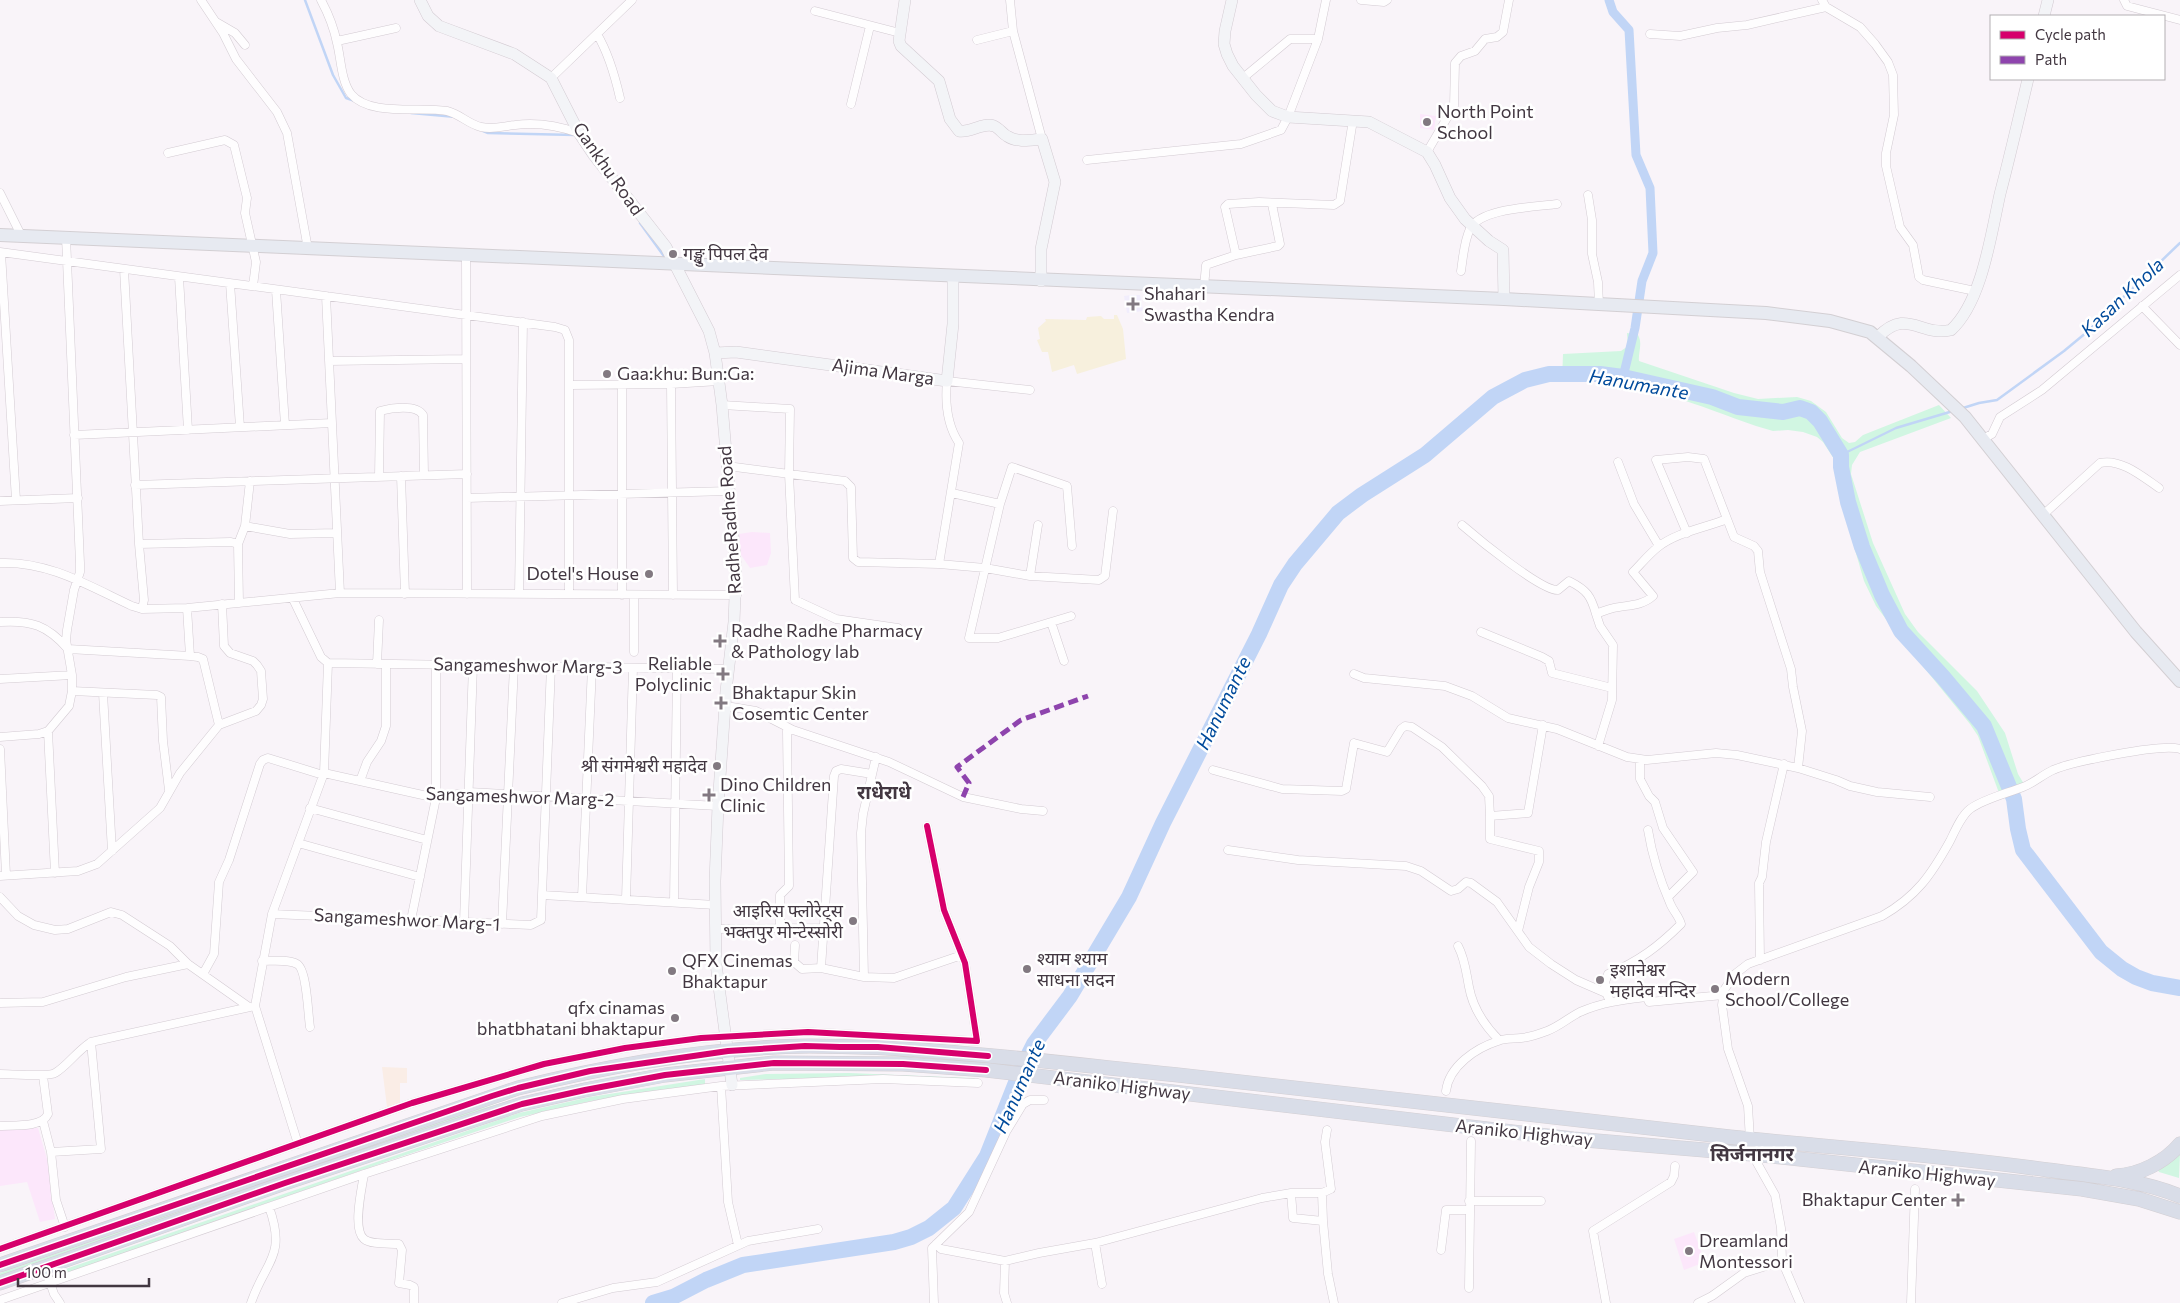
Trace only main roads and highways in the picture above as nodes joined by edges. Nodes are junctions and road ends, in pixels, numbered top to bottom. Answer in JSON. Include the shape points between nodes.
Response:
{"nodes":[{"id":1,"x":420,"y":0,"type":"edge"},
{"id":2,"x":905,"y":0,"type":"edge"},
{"id":3,"x":1232,"y":0,"type":"edge"},
{"id":4,"x":2048,"y":0,"type":"edge"},
{"id":5,"x":2044,"y":15,"type":"edge"},
{"id":6,"x":2028,"y":80,"type":"edge"},
{"id":7,"x":0,"y":235,"type":"edge"},
{"id":8,"x":675,"y":264,"type":"junction"},
{"id":9,"x":953,"y":277,"type":"junction"},
{"id":10,"x":1041,"y":280,"type":"junction"},
{"id":11,"x":1504,"y":299,"type":"junction"},
{"id":12,"x":1878,"y":337,"type":"junction"},
{"id":13,"x":715,"y":353,"type":"junction"},
{"id":14,"x":2180,"y":681,"type":"edge"},
{"id":15,"x":728,"y":1051,"type":"junction"},
{"id":16,"x":730,"y":1067,"type":"junction"},
{"id":17,"x":727,"y":1085,"type":"road end"},
{"id":18,"x":2180,"y":1144,"type":"edge"},
{"id":19,"x":2090,"y":1175,"type":"junction"},
{"id":20,"x":2180,"y":1195,"type":"edge"},
{"id":21,"x":2177,"y":1210,"type":"edge"},
{"id":22,"x":0,"y":1265,"type":"edge"},
{"id":23,"x":0,"y":1283,"type":"edge"}],
"edges":[{"from":1,"to":8,"type":"main road","name":"Gankhu Road","via":[[428,16],[439,26],[514,54],[551,78],[579,133],[666,247]]},
{"from":2,"to":10,"type":"main road","via":[[901,46],[939,82],[950,119],[959,131],[994,126],[1009,138],[1020,141],[1042,139],[1055,182],[1041,249]]},
{"from":3,"to":11,"type":"main road","via":[[1224,44],[1233,66],[1256,95],[1272,111],[1288,117],[1369,122],[1427,152],[1450,198],[1472,226],[1504,252]]},
{"from":4,"to":5,"type":"main road"},
{"from":6,"to":12,"type":"main road","via":[[1975,291],[1966,309],[1951,330],[1901,323],[1887,327]]},
{"from":7,"to":8,"type":"main road"},
{"from":8,"to":9,"type":"main road"},
{"from":8,"to":13,"type":"main road","name":"RadheRadhe Road","via":[[705,322]]},
{"from":9,"to":10,"type":"main road"},
{"from":9,"to":13,"type":"main road","name":"Ajima Marga","via":[[953,324],[947,381],[736,352]]},
{"from":10,"to":11,"type":"main road"},
{"from":11,"to":12,"type":"main road","via":[[1791,315],[1862,328]]},
{"from":12,"to":14,"type":"main road","via":[[1965,417],[2136,632]]},
{"from":13,"to":15,"type":"main road","name":"RadheRadhe Road","via":[[737,595],[718,806],[715,929],[719,994]]},
{"from":15,"to":16,"type":"main road","name":"RadheRadhe Road"},
{"from":15,"to":19,"type":"highway","name":"Araniko Highway","via":[[805,1046],[868,1047],[988,1056]]},
{"from":15,"to":22,"type":"highway","name":"Araniko Highway","via":[[590,1070],[518,1088]]},
{"from":16,"to":17,"type":"main road","name":"RadheRadhe Road"},
{"from":16,"to":21,"type":"highway","name":"Araniko Highway","via":[[840,1062],[986,1070],[1564,1138],[1752,1154],[2108,1192]]},
{"from":16,"to":23,"type":"highway","name":"Araniko Highway","via":[[665,1075],[522,1104]]},
{"from":18,"to":19,"type":"highway","via":[[2163,1158],[2127,1176]]},
{"from":19,"to":20,"type":"highway","name":"Araniko Highway"},
{"from":20,"to":21,"type":"main road"}]}
